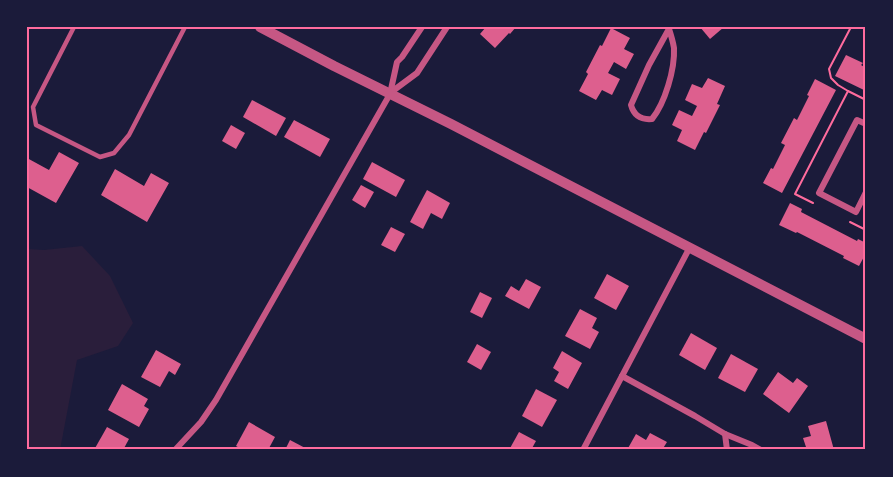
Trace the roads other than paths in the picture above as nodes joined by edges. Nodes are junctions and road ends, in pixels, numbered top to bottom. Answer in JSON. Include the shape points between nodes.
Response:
{"nodes":[{"id":1,"x":74,"y":27,"type":"edge"},
{"id":2,"x":185,"y":27,"type":"edge"},
{"id":3,"x":260,"y":27,"type":"edge"},
{"id":4,"x":422,"y":27,"type":"edge"},
{"id":5,"x":447,"y":27,"type":"edge"},
{"id":6,"x":670,"y":28,"type":"edge"},
{"id":7,"x":390,"y":94,"type":"junction"},
{"id":8,"x":866,"y":124,"type":"edge"},
{"id":9,"x":866,"y":192,"type":"edge"},
{"id":10,"x":690,"y":247,"type":"junction"},
{"id":11,"x":866,"y":339,"type":"edge"},
{"id":12,"x":622,"y":376,"type":"junction"},
{"id":13,"x":725,"y":434,"type":"junction"},
{"id":14,"x":176,"y":450,"type":"edge"},
{"id":15,"x":583,"y":450,"type":"edge"},
{"id":16,"x":727,"y":450,"type":"edge"},
{"id":17,"x":761,"y":450,"type":"edge"}],
"edges":[{"from":1,"to":2,"type":"lane","via":[[33,107],[36,125],[100,157],[114,153],[129,135]]},
{"from":3,"to":7,"type":"street"},
{"from":4,"to":7,"type":"street","via":[[397,62]]},
{"from":5,"to":7,"type":"street","via":[[417,73]]},
{"from":6,"to":6,"type":"street","via":[[631,105],[632,112],[644,120],[652,119],[657,112],[673,66]]},
{"from":7,"to":10,"type":"street"},
{"from":7,"to":14,"type":"street","via":[[216,400]]},
{"from":8,"to":9,"type":"street","via":[[857,120],[819,193],[856,212]]},
{"from":10,"to":11,"type":"street"},
{"from":10,"to":12,"type":"street"},
{"from":12,"to":13,"type":"street"},
{"from":12,"to":15,"type":"street"},
{"from":13,"to":16,"type":"street"},
{"from":13,"to":17,"type":"street"}]}
